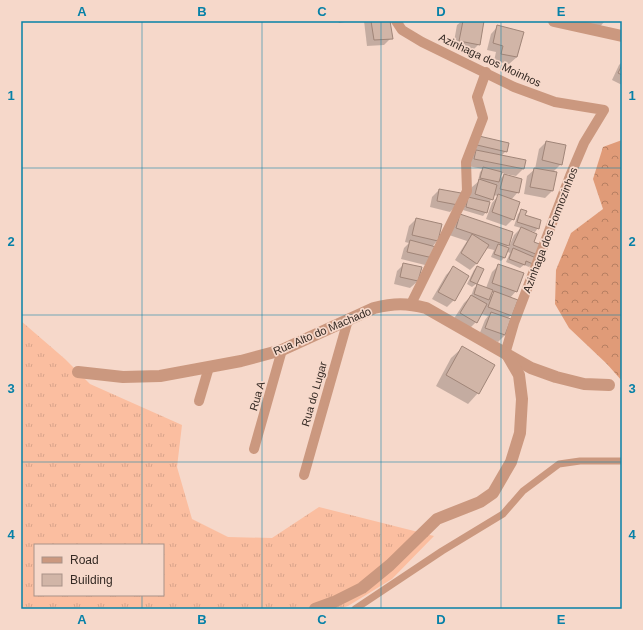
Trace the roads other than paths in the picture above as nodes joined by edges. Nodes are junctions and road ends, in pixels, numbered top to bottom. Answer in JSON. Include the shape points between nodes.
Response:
{"nodes":[{"id":1,"x":396,"y":21,"type":"edge"},
{"id":2,"x":554,"y":21,"type":"edge"},
{"id":3,"x":622,"y":36,"type":"edge"},
{"id":4,"x":486,"y":72,"type":"junction"},
{"id":5,"x":604,"y":110,"type":"joint"},
{"id":6,"x":411,"y":304,"type":"junction"},
{"id":7,"x":348,"y":320,"type":"junction"},
{"id":8,"x":282,"y":350,"type":"junction"},
{"id":9,"x":506,"y":354,"type":"junction"},
{"id":10,"x":209,"y":367,"type":"junction"},
{"id":11,"x":78,"y":372,"type":"dead end"},
{"id":12,"x":609,"y":385,"type":"dead end"},
{"id":13,"x":199,"y":401,"type":"dead end"},
{"id":14,"x":254,"y":448,"type":"dead end"},
{"id":15,"x":622,"y":461,"type":"edge"},
{"id":16,"x":304,"y":475,"type":"dead end"},
{"id":17,"x":315,"y":609,"type":"edge"},
{"id":18,"x":355,"y":609,"type":"edge"}],
"edges":[{"from":1,"to":4,"type":"street","name":"Azinhaga dos Moinhos","via":[[402,30],[422,42]]},
{"from":2,"to":3,"type":"street"},
{"from":4,"to":5,"type":"street","name":"Azinhaga dos Moinhos","via":[[514,87],[555,102]]},
{"from":4,"to":6,"type":"street","via":[[477,97],[483,118],[466,162],[466,191]]},
{"from":5,"to":9,"type":"street","name":"Azinhaga dos Formozinhos","via":[[584,143],[570,176],[514,323]]},
{"from":6,"to":7,"type":"street","name":"Rua Alto do Machado","via":[[374,308]]},
{"from":6,"to":9,"type":"street","name":"Rua Alto do Machado","via":[[426,308]]},
{"from":7,"to":8,"type":"street","name":"Rua Alto do Machado"},
{"from":7,"to":16,"type":"street","name":"Rua do Lugar"},
{"from":8,"to":10,"type":"street","name":"Rua Alto do Machado"},
{"from":8,"to":14,"type":"street","name":"Rua A"},
{"from":9,"to":12,"type":"street","name":"Rua Alto do Machado","via":[[531,368],[556,377],[584,384]]},
{"from":9,"to":17,"type":"street","via":[[519,375],[522,399],[520,433],[511,462],[493,493],[480,502],[437,519],[390,565],[362,588]]},
{"from":10,"to":11,"type":"street","name":"Rua Alto do Machado","via":[[160,376],[123,377]]},
{"from":10,"to":13,"type":"street"},
{"from":15,"to":18,"type":"lane","via":[[580,460],[559,464],[523,491],[503,514]]}]}
